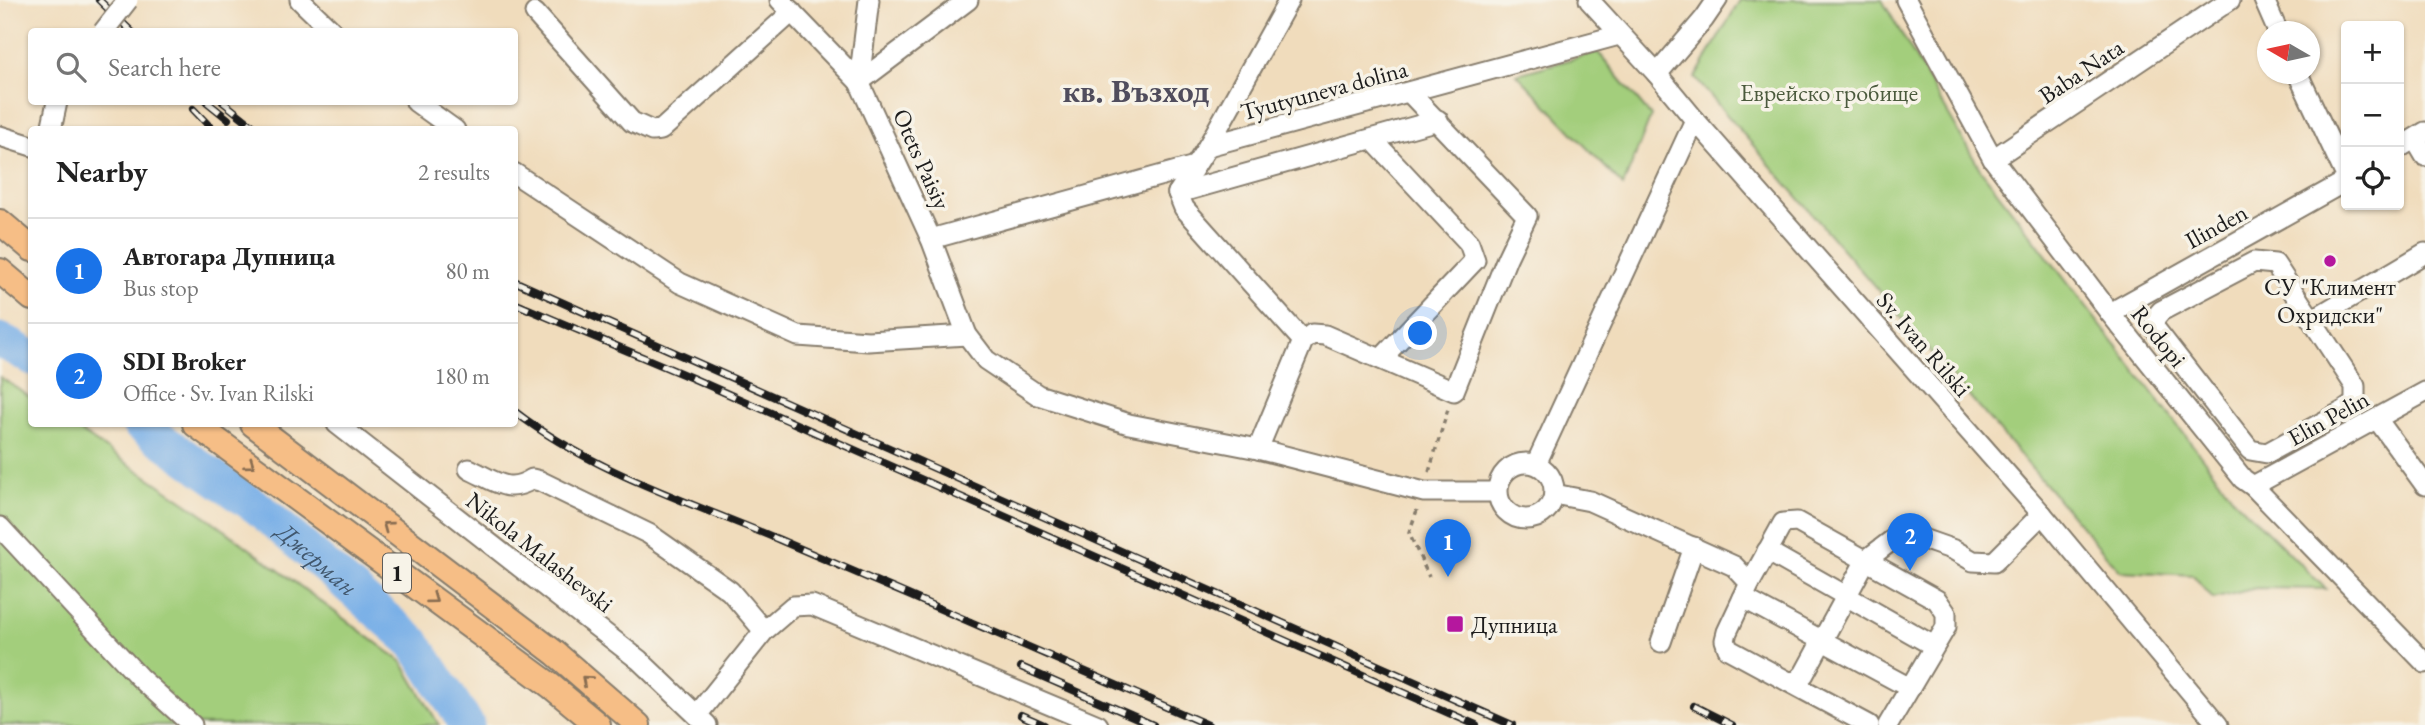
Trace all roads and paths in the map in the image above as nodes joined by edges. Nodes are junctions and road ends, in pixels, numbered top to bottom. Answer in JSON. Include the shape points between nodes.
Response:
{"nodes":[{"id":1,"x":128,"y":0,"type":"edge"},
{"id":2,"x":300,"y":0,"type":"edge"},
{"id":3,"x":869,"y":0,"type":"edge"},
{"id":4,"x":968,"y":0,"type":"edge"},
{"id":5,"x":1289,"y":0,"type":"edge"},
{"id":6,"x":1589,"y":0,"type":"edge"},
{"id":7,"x":1717,"y":0,"type":"edge"},
{"id":8,"x":2230,"y":0,"type":"edge"},
{"id":9,"x":2264,"y":0,"type":"edge"},
{"id":10,"x":1914,"y":3,"type":"edge"},
{"id":11,"x":786,"y":6,"type":"edge"},
{"id":12,"x":535,"y":13,"type":"dead end"},
{"id":13,"x":2273,"y":21,"type":"edge"},
{"id":14,"x":106,"y":28,"type":"edge"},
{"id":15,"x":329,"y":28,"type":"edge"},
{"id":16,"x":1619,"y":35,"type":"junction"},
{"id":17,"x":1657,"y":74,"type":"junction"},
{"id":18,"x":859,"y":82,"type":"junction"},
{"id":19,"x":2303,"y":84,"type":"edge"},
{"id":20,"x":1410,"y":93,"type":"junction"},
{"id":21,"x":56,"y":105,"type":"edge"},
{"id":22,"x":420,"y":105,"type":"edge"},
{"id":23,"x":1438,"y":120,"type":"junction"},
{"id":24,"x":1695,"y":120,"type":"junction"},
{"id":25,"x":52,"y":126,"type":"edge"},
{"id":26,"x":449,"y":126,"type":"edge"},
{"id":27,"x":0,"y":135,"type":"edge"},
{"id":28,"x":1372,"y":139,"type":"junction"},
{"id":29,"x":2413,"y":140,"type":"edge"},
{"id":30,"x":28,"y":145,"type":"edge"},
{"id":31,"x":1208,"y":146,"type":"junction"},
{"id":32,"x":2425,"y":156,"type":"edge"},
{"id":33,"x":1993,"y":159,"type":"junction"},
{"id":34,"x":1195,"y":166,"type":"junction"},
{"id":35,"x":2341,"y":167,"type":"edge"},
{"id":36,"x":518,"y":176,"type":"edge"},
{"id":37,"x":2341,"y":181,"type":"edge"},
{"id":38,"x":1178,"y":193,"type":"junction"},
{"id":39,"x":0,"y":222,"type":"edge"},
{"id":40,"x":931,"y":239,"type":"junction"},
{"id":41,"x":28,"y":246,"type":"edge"},
{"id":42,"x":2425,"y":253,"type":"edge"},
{"id":43,"x":0,"y":271,"type":"edge"},
{"id":44,"x":28,"y":295,"type":"edge"},
{"id":45,"x":2110,"y":313,"type":"junction"},
{"id":46,"x":2312,"y":320,"type":"junction"},
{"id":47,"x":967,"y":335,"type":"junction"},
{"id":48,"x":1303,"y":341,"type":"junction"},
{"id":49,"x":1381,"y":359,"type":"junction"},
{"id":50,"x":2425,"y":392,"type":"edge"},
{"id":51,"x":2377,"y":419,"type":"junction"},
{"id":52,"x":199,"y":427,"type":"edge"},
{"id":53,"x":257,"y":427,"type":"edge"},
{"id":54,"x":341,"y":427,"type":"edge"},
{"id":55,"x":1258,"y":449,"type":"junction"},
{"id":56,"x":1536,"y":464,"type":"junction"},
{"id":57,"x":469,"y":469,"type":"dead end"},
{"id":58,"x":2425,"y":485,"type":"edge"},
{"id":59,"x":2253,"y":486,"type":"junction"},
{"id":60,"x":1497,"y":492,"type":"junction"},
{"id":61,"x":1554,"y":494,"type":"junction"},
{"id":62,"x":2042,"y":514,"type":"junction"},
{"id":63,"x":0,"y":527,"type":"edge"},
{"id":64,"x":1694,"y":547,"type":"junction"},
{"id":65,"x":1767,"y":551,"type":"junction"},
{"id":66,"x":1866,"y":560,"type":"junction"},
{"id":67,"x":1746,"y":591,"type":"junction"},
{"id":68,"x":1846,"y":596,"type":"junction"},
{"id":69,"x":764,"y":631,"type":"junction"},
{"id":70,"x":1661,"y":642,"type":"dead end"},
{"id":71,"x":1821,"y":642,"type":"junction"},
{"id":72,"x":1934,"y":646,"type":"junction"},
{"id":73,"x":2425,"y":663,"type":"edge"},
{"id":74,"x":1789,"y":682,"type":"junction"},
{"id":75,"x":1910,"y":688,"type":"junction"},
{"id":76,"x":702,"y":720,"type":"edge"},
{"id":77,"x":192,"y":725,"type":"edge"},
{"id":78,"x":598,"y":725,"type":"edge"},
{"id":79,"x":638,"y":725,"type":"edge"},
{"id":80,"x":1098,"y":725,"type":"edge"},
{"id":81,"x":1869,"y":725,"type":"edge"},
{"id":82,"x":1888,"y":725,"type":"edge"},
{"id":83,"x":2218,"y":725,"type":"edge"}],
"edges":[{"from":1,"to":14,"type":"street","bridge":true},
{"from":2,"to":15,"type":"street"},
{"from":3,"to":18,"type":"street"},
{"from":4,"to":18,"type":"street"},
{"from":5,"to":31,"type":"street"},
{"from":6,"to":16,"type":"street","name":"Sv. Ivan Rilski"},
{"from":7,"to":17,"type":"street"},
{"from":8,"to":33,"type":"street","name":"Baba Nata"},
{"from":9,"to":13,"type":"street"},
{"from":10,"to":33,"type":"street","name":"Rodopi"},
{"from":11,"to":12,"type":"street","via":[[661,130],[652,131],[632,122]]},
{"from":11,"to":18,"type":"street","name":"Otets Paisiy"},
{"from":16,"to":17,"type":"street","name":"Sv. Ivan Rilski"},
{"from":16,"to":20,"type":"street","name":"Tyutyuneva dolina"},
{"from":17,"to":24,"type":"street","name":"Sv. Ivan Rilski"},
{"from":18,"to":40,"type":"street","name":"Otets Paisiy"},
{"from":19,"to":35,"type":"street"},
{"from":20,"to":23,"type":"street"},
{"from":20,"to":31,"type":"street","name":"Tyutyuneva dolina"},
{"from":21,"to":25,"type":"street"},
{"from":22,"to":26,"type":"street"},
{"from":23,"to":28,"type":"street"},
{"from":23,"to":49,"type":"street","via":[[1527,216],[1454,391]]},
{"from":24,"to":56,"type":"street"},
{"from":24,"to":62,"type":"street","name":"Sv. Ivan Rilski"},
{"from":27,"to":30,"type":"street"},
{"from":28,"to":38,"type":"street"},
{"from":28,"to":49,"type":"street","via":[[1469,243],[1475,260]]},
{"from":29,"to":32,"type":"street"},
{"from":31,"to":34,"type":"street"},
{"from":33,"to":45,"type":"street","name":"Rodopi"},
{"from":34,"to":38,"type":"street"},
{"from":34,"to":40,"type":"street"},
{"from":36,"to":47,"type":"street","via":[[680,283],[798,336],[868,341]]},
{"from":37,"to":45,"type":"street","name":"Ilinden"},
{"from":38,"to":48,"type":"street","via":[[1184,208]]},
{"from":39,"to":41,"type":"main road"},
{"from":40,"to":47,"type":"street","name":"Otets Paisiy"},
{"from":42,"to":46,"type":"street"},
{"from":43,"to":44,"type":"main road"},
{"from":45,"to":59,"type":"street","name":"Rodopi","via":[[2243,480]]},
{"from":46,"to":46,"type":"street","via":[[2275,264],[2254,262],[2161,311],[2154,327],[2250,450],[2267,453],[2355,403],[2355,386]]},
{"from":47,"to":55,"type":"street","name":"Otets Paisiy","via":[[986,360],[1038,395],[1129,424]]},
{"from":48,"to":49,"type":"street","via":[[1312,334],[1325,335]]},
{"from":48,"to":55,"type":"street"},
{"from":50,"to":51,"type":"street","name":"Elin Pelin"},
{"from":51,"to":58,"type":"street"},
{"from":51,"to":59,"type":"street","name":"Elin Pelin"},
{"from":52,"to":78,"type":"main road","number":"1","one_way":true},
{"from":79,"to":53,"type":"main road","number":"1","one_way":true,"via":[[555,653]]},
{"from":54,"to":76,"type":"street","name":"Nikola Malashevski","via":[[639,660]]},
{"from":55,"to":60,"type":"street","name":"Otets Paisiy","via":[[1424,492]]},
{"from":56,"to":60,"type":"street","via":[[1509,468]]},
{"from":56,"to":61,"type":"street","via":[[1550,476]]},
{"from":57,"to":69,"type":"street","via":[[509,487],[540,481],[649,534],[730,591]]},
{"from":59,"to":73,"type":"street","name":"Rodopi"},
{"from":60,"to":61,"type":"street","via":[[1511,515],[1529,519],[1545,511]]},
{"from":61,"to":64,"type":"street","via":[[1590,501]]},
{"from":62,"to":66,"type":"street","via":[[1994,562],[1973,561],[1914,536],[1895,538]]},
{"from":62,"to":83,"type":"street","name":"Sv. Ivan Rilski"},
{"from":63,"to":77,"type":"street","via":[[139,677]]},
{"from":64,"to":67,"type":"street","via":[[1734,566]]},
{"from":64,"to":70,"type":"street"},
{"from":65,"to":66,"type":"street","via":[[1783,523],[1797,522]]},
{"from":65,"to":67,"type":"street"},
{"from":65,"to":68,"type":"street"},
{"from":66,"to":68,"type":"street"},
{"from":66,"to":72,"type":"street","via":[[1937,600],[1946,613],[1945,627]]},
{"from":67,"to":71,"type":"street"},
{"from":67,"to":74,"type":"street","via":[[1725,640],[1728,649]]},
{"from":68,"to":71,"type":"street"},
{"from":68,"to":72,"type":"street"},
{"from":69,"to":76,"type":"street"},
{"from":69,"to":80,"type":"street","via":[[793,606],[812,605]]},
{"from":71,"to":74,"type":"street","via":[[1804,674]]},
{"from":71,"to":75,"type":"street"},
{"from":72,"to":75,"type":"street"},
{"from":74,"to":81,"type":"street"},
{"from":75,"to":82,"type":"street"}]}
